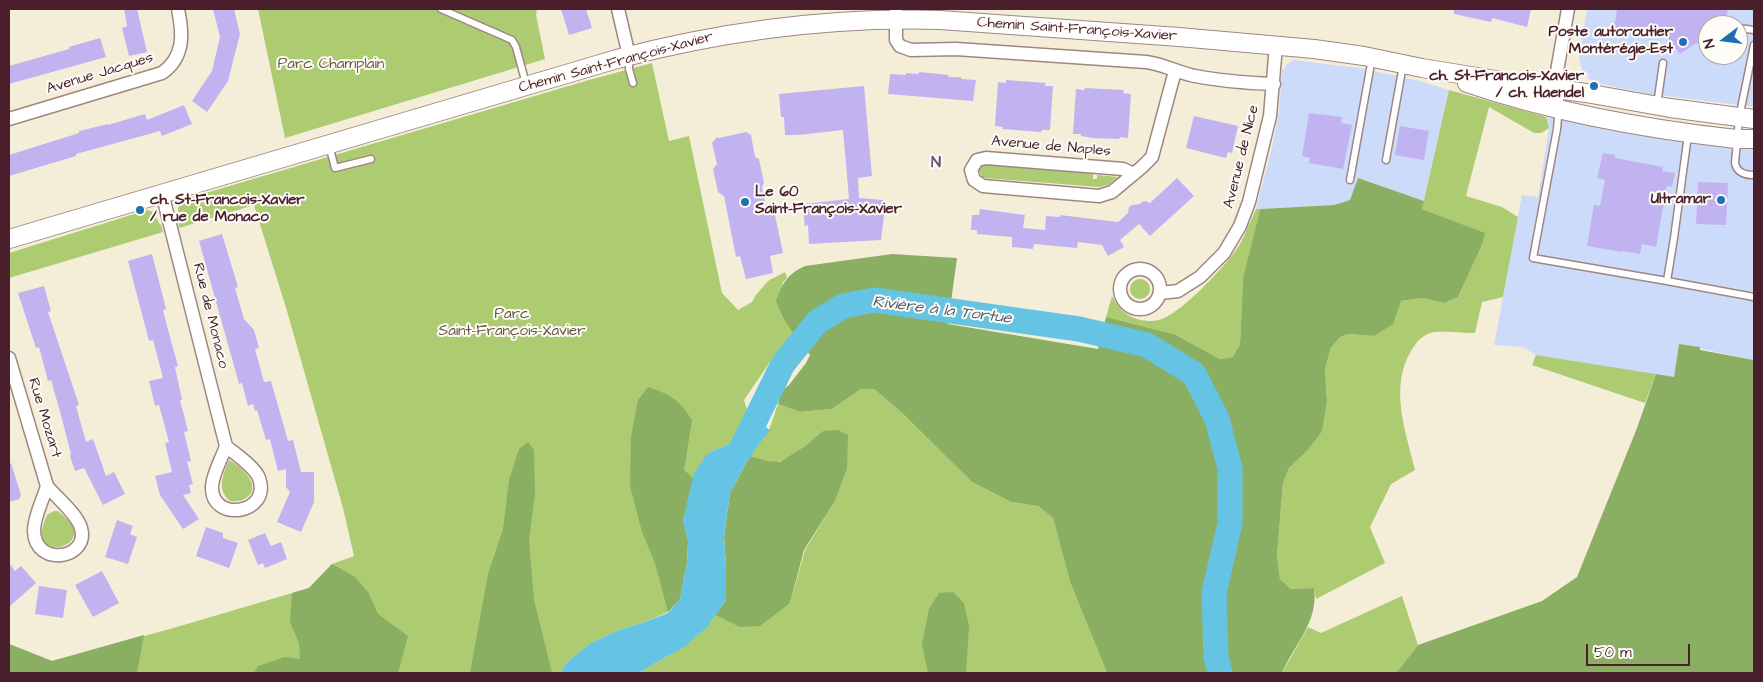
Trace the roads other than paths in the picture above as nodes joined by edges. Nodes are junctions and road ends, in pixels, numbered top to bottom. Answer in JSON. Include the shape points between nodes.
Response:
{"nodes":[{"id":1,"x":178,"y":9,"type":"edge"},
{"id":2,"x":440,"y":9,"type":"edge"},
{"id":3,"x":618,"y":9,"type":"edge"},
{"id":4,"x":1568,"y":9,"type":"edge"},
{"id":5,"x":896,"y":14,"type":"edge"},
{"id":6,"x":1276,"y":45,"type":"junction"},
{"id":7,"x":1754,"y":45,"type":"edge"},
{"id":8,"x":629,"y":56,"type":"junction"},
{"id":9,"x":1372,"y":57,"type":"junction"},
{"id":10,"x":1664,"y":63,"type":"dead end"},
{"id":11,"x":1404,"y":64,"type":"junction"},
{"id":12,"x":1422,"y":68,"type":"junction"},
{"id":13,"x":1175,"y":71,"type":"junction"},
{"id":14,"x":633,"y":83,"type":"dead end"},
{"id":15,"x":1274,"y":84,"type":"junction"},
{"id":16,"x":527,"y":86,"type":"junction"},
{"id":17,"x":1557,"y":89,"type":"junction"},
{"id":18,"x":1656,"y":106,"type":"junction"},
{"id":19,"x":1557,"y":109,"type":"junction"},
{"id":20,"x":1747,"y":118,"type":"edge"},
{"id":21,"x":9,"y":119,"type":"edge"},
{"id":22,"x":1688,"y":134,"type":"junction"},
{"id":23,"x":1754,"y":139,"type":"edge"},
{"id":24,"x":1736,"y":140,"type":"junction"},
{"id":25,"x":328,"y":144,"type":"junction"},
{"id":26,"x":371,"y":159,"type":"dead end"},
{"id":27,"x":1386,"y":160,"type":"dead end"},
{"id":28,"x":1134,"y":174,"type":"junction"},
{"id":29,"x":1754,"y":175,"type":"edge"},
{"id":30,"x":1350,"y":180,"type":"dead end"},
{"id":31,"x":162,"y":193,"type":"junction"},
{"id":32,"x":9,"y":240,"type":"edge"},
{"id":33,"x":1667,"y":282,"type":"junction"},
{"id":34,"x":1160,"y":293,"type":"dead end"},
{"id":35,"x":1754,"y":297,"type":"edge"},
{"id":36,"x":9,"y":358,"type":"edge"},
{"id":37,"x":226,"y":446,"type":"junction"},
{"id":38,"x":47,"y":486,"type":"junction"}],
"edges":[{"from":1,"to":21,"type":"street","name":"Avenue Jacques","via":[[182,45],[172,64],[162,73]]},
{"from":2,"to":16,"type":"lane","via":[[512,40]]},
{"from":3,"to":8,"type":"street"},
{"from":4,"to":17,"type":"street"},
{"from":5,"to":6,"type":"street","name":"Chemin Saint-François-Xavier","via":[[961,22]]},
{"from":5,"to":8,"type":"street","name":"Chemin Saint-François-Xavier","via":[[713,36]]},
{"from":5,"to":13,"type":"street","via":[[896,40],[900,46],[911,50],[956,48],[1146,62]]},
{"from":6,"to":9,"type":"street","name":"Chemin Saint-François-Xavier"},
{"from":6,"to":15,"type":"street","name":"Avenue de Nice"},
{"from":7,"to":20,"type":"lane"},
{"from":8,"to":14,"type":"lane","via":[[628,69]]},
{"from":8,"to":16,"type":"street","name":"Chemin Saint-François-Xavier"},
{"from":9,"to":11,"type":"street","name":"Chemin Saint-François-Xavier"},
{"from":9,"to":30,"type":"lane"},
{"from":10,"to":18,"type":"lane"},
{"from":11,"to":12,"type":"street","name":"Chemin Saint-François-Xavier"},
{"from":11,"to":27,"type":"lane"},
{"from":12,"to":17,"type":"street","name":"Chemin Saint-François-Xavier"},
{"from":12,"to":19,"type":"street","name":"Chemin Saint-François-Xavier"},
{"from":13,"to":15,"type":"street","via":[[1207,78]]},
{"from":13,"to":28,"type":"street","name":"Avenue de Naples","via":[[1154,152]]},
{"from":15,"to":34,"type":"street","name":"Avenue de Nice","via":[[1259,166],[1238,231],[1228,248],[1195,281],[1178,291]]},
{"from":16,"to":25,"type":"street","name":"Chemin Saint-François-Xavier"},
{"from":17,"to":18,"type":"street","name":"Chemin Saint-François-Xavier"},
{"from":17,"to":19,"type":"street"},
{"from":18,"to":20,"type":"street","name":"Chemin Saint-François-Xavier"},
{"from":19,"to":22,"type":"street","name":"Chemin Saint-François-Xavier"},
{"from":19,"to":33,"type":"lane","via":[[1557,129],[1533,258]]},
{"from":20,"to":24,"type":"lane"},
{"from":22,"to":24,"type":"street","name":"Chemin Saint-François-Xavier"},
{"from":22,"to":33,"type":"lane"},
{"from":23,"to":24,"type":"street","name":"Chemin Saint-François-Xavier"},
{"from":24,"to":29,"type":"lane","via":[[1736,167],[1742,173]]},
{"from":25,"to":26,"type":"lane","via":[[335,168]]},
{"from":25,"to":31,"type":"street","name":"Chemin Saint-François-Xavier"},
{"from":28,"to":28,"type":"street","name":"Avenue de Naples","via":[[1123,169],[986,158],[977,160],[971,170],[974,180],[983,186],[1099,196],[1112,192]]},
{"from":31,"to":32,"type":"street","name":"Chemin Saint-François-Xavier"},
{"from":31,"to":37,"type":"street","name":"Rue de Monaco"},
{"from":33,"to":35,"type":"lane"},
{"from":36,"to":38,"type":"street","name":"Rue Mozart"},
{"from":37,"to":37,"type":"street","via":[[212,485],[213,493],[220,505],[242,510],[256,501],[261,485],[254,470]]},
{"from":38,"to":38,"type":"street","name":"Rue Mozart","via":[[34,533],[45,552],[66,555],[78,546],[82,530],[79,522]]}]}
